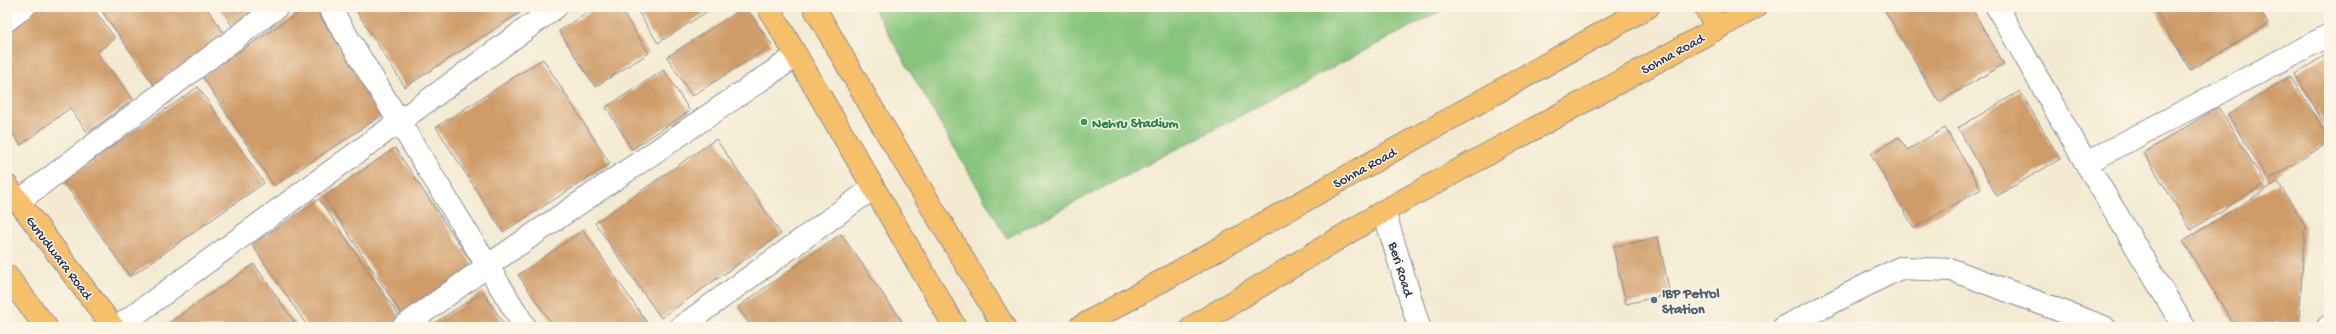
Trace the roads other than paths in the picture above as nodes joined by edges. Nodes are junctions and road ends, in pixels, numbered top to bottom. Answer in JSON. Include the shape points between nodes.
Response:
{"nodes":[{"id":1,"x":24,"y":7,"type":"edge"},
{"id":2,"x":277,"y":7,"type":"edge"},
{"id":3,"x":329,"y":7,"type":"edge"},
{"id":4,"x":556,"y":7,"type":"edge"},
{"id":5,"x":768,"y":7,"type":"edge"},
{"id":6,"x":814,"y":7,"type":"edge"},
{"id":7,"x":1648,"y":7,"type":"edge"},
{"id":8,"x":1705,"y":7,"type":"edge"},
{"id":9,"x":1756,"y":7,"type":"edge"},
{"id":10,"x":1997,"y":7,"type":"edge"},
{"id":11,"x":7,"y":20,"type":"edge"},
{"id":12,"x":1717,"y":28,"type":"junction"},
{"id":13,"x":2329,"y":35,"type":"edge"},
{"id":14,"x":796,"y":56,"type":"junction"},
{"id":15,"x":398,"y":122,"type":"junction"},
{"id":16,"x":2086,"y":164,"type":"junction"},
{"id":17,"x":873,"y":188,"type":"junction"},
{"id":18,"x":13,"y":194,"type":"edge"},
{"id":19,"x":1384,"y":211,"type":"junction"},
{"id":20,"x":487,"y":266,"type":"junction"},
{"id":21,"x":7,"y":276,"type":"edge"},
{"id":22,"x":46,"y":327,"type":"edge"},
{"id":23,"x":113,"y":327,"type":"edge"},
{"id":24,"x":118,"y":327,"type":"edge"},
{"id":25,"x":403,"y":327,"type":"edge"},
{"id":26,"x":525,"y":327,"type":"edge"},
{"id":27,"x":681,"y":327,"type":"edge"},
{"id":28,"x":955,"y":327,"type":"edge"},
{"id":29,"x":1004,"y":327,"type":"edge"},
{"id":30,"x":1080,"y":327,"type":"edge"},
{"id":31,"x":1192,"y":327,"type":"edge"},
{"id":32,"x":1419,"y":327,"type":"edge"},
{"id":33,"x":1784,"y":327,"type":"edge"},
{"id":34,"x":2104,"y":327,"type":"edge"},
{"id":35,"x":2184,"y":327,"type":"edge"}],
"edges":[{"from":1,"to":11,"type":"street"},
{"from":2,"to":18,"type":"street"},
{"from":3,"to":15,"type":"street"},
{"from":4,"to":15,"type":"street"},
{"from":5,"to":14,"type":"main road"},
{"from":6,"to":29,"type":"main road"},
{"from":7,"to":30,"type":"main road","name":"Sohna Road"},
{"from":8,"to":12,"type":"main road"},
{"from":9,"to":12,"type":"main road","name":"Sohna Road"},
{"from":10,"to":16,"type":"street"},
{"from":12,"to":19,"type":"main road","name":"Sohna Road"},
{"from":13,"to":16,"type":"street"},
{"from":14,"to":17,"type":"main road"},
{"from":14,"to":20,"type":"street"},
{"from":15,"to":20,"type":"street"},
{"from":15,"to":24,"type":"street"},
{"from":16,"to":35,"type":"street"},
{"from":17,"to":27,"type":"street"},
{"from":17,"to":28,"type":"main road"},
{"from":18,"to":23,"type":"main road","name":"Gurudwara Road"},
{"from":19,"to":31,"type":"main road","name":"Sohna Road"},
{"from":19,"to":32,"type":"street","name":"Beri Road"},
{"from":20,"to":25,"type":"street"},
{"from":20,"to":26,"type":"street"},
{"from":21,"to":22,"type":"main road"},
{"from":33,"to":34,"type":"street","via":[[1900,268],[1952,270]]}]}
